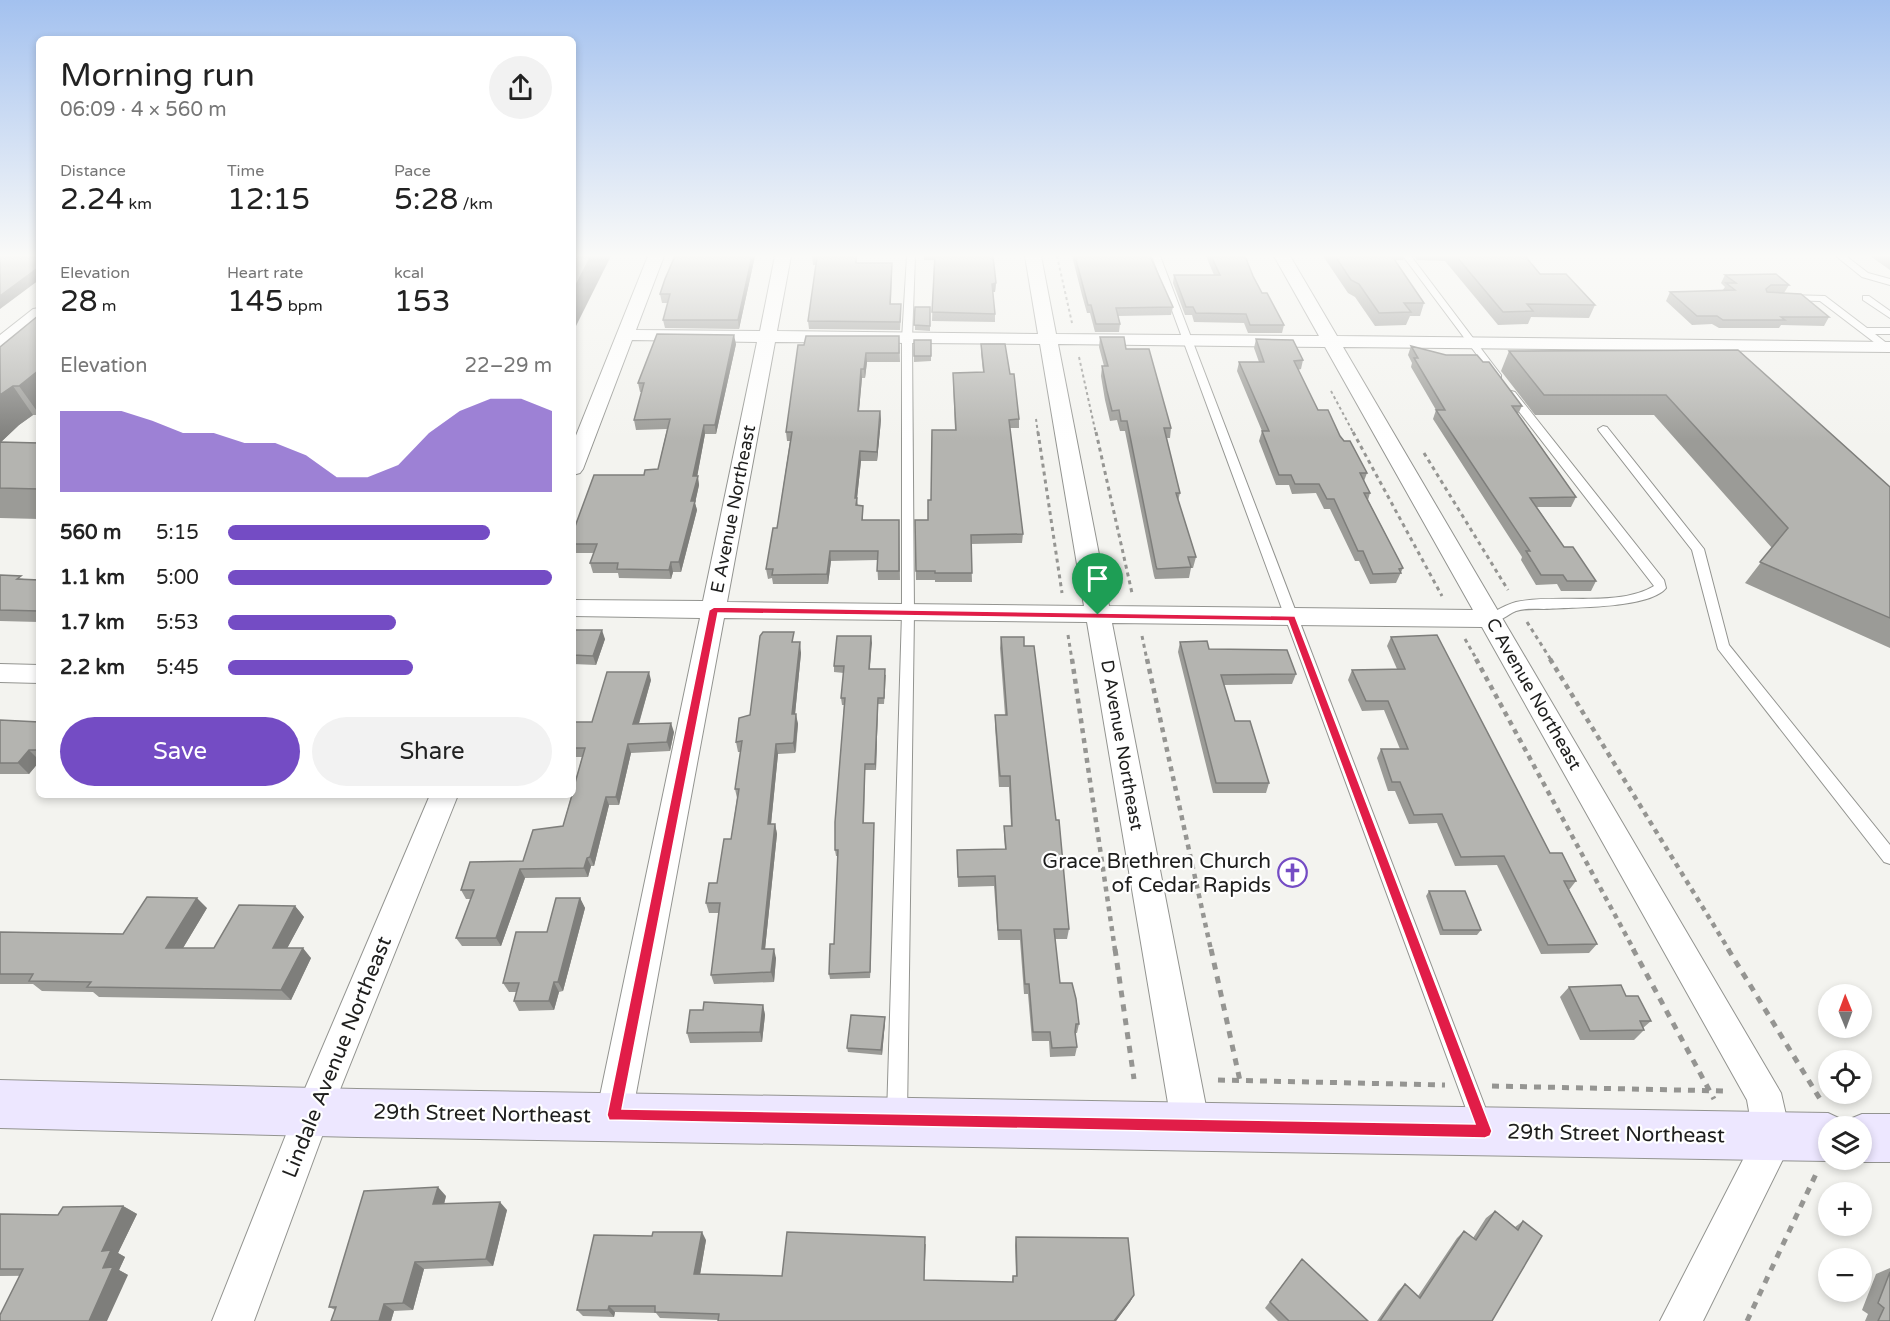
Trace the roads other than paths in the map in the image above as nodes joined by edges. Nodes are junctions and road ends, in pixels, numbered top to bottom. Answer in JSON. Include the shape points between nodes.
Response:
{"nodes":[{"id":1,"x":33,"y":318,"type":"edge"},
{"id":2,"x":632,"y":318,"type":"edge"},
{"id":3,"x":771,"y":318,"type":"edge"},
{"id":4,"x":908,"y":318,"type":"edge"},
{"id":5,"x":1044,"y":318,"type":"edge"},
{"id":6,"x":1181,"y":318,"type":"edge"},
{"id":7,"x":1318,"y":318,"type":"edge"},
{"id":8,"x":1454,"y":318,"type":"edge"},
{"id":9,"x":1848,"y":318,"type":"edge"},
{"id":10,"x":1865,"y":331,"type":"junction"},
{"id":11,"x":625,"y":335,"type":"junction"},
{"id":12,"x":767,"y":337,"type":"junction"},
{"id":13,"x":1048,"y":338,"type":"junction"},
{"id":14,"x":907,"y":339,"type":"junction"},
{"id":15,"x":1189,"y":339,"type":"junction"},
{"id":16,"x":1331,"y":341,"type":"junction"},
{"id":17,"x":1889,"y":341,"type":"edge"},
{"id":18,"x":1474,"y":343,"type":"junction"},
{"id":19,"x":0,"y":344,"type":"edge"},
{"id":20,"x":1603,"y":429,"type":"dead end"},
{"id":21,"x":576,"y":458,"type":"edge"},
{"id":22,"x":576,"y":608,"type":"edge"},
{"id":23,"x":714,"y":610,"type":"junction"},
{"id":24,"x":908,"y":613,"type":"junction"},
{"id":25,"x":1098,"y":615,"type":"junction"},
{"id":26,"x":1292,"y":618,"type":"junction"},
{"id":27,"x":1491,"y":619,"type":"junction"},
{"id":28,"x":0,"y":673,"type":"edge"},
{"id":29,"x":36,"y":674,"type":"edge"},
{"id":30,"x":443,"y":798,"type":"edge"},
{"id":31,"x":1890,"y":856,"type":"edge"},
{"id":32,"x":0,"y":1104,"type":"edge"},
{"id":33,"x":314,"y":1112,"type":"junction"},
{"id":34,"x":614,"y":1115,"type":"junction"},
{"id":35,"x":897,"y":1122,"type":"junction"},
{"id":36,"x":1191,"y":1127,"type":"junction"},
{"id":37,"x":1485,"y":1131,"type":"junction"},
{"id":38,"x":1772,"y":1137,"type":"junction"},
{"id":39,"x":1872,"y":1138,"type":"edge"},
{"id":40,"x":1890,"y":1138,"type":"edge"},
{"id":41,"x":1818,"y":1139,"type":"edge"},
{"id":42,"x":233,"y":1321,"type":"edge"},
{"id":43,"x":1681,"y":1321,"type":"edge"}],
"edges":[{"from":1,"to":19,"type":"street"},
{"from":2,"to":11,"type":"street"},
{"from":3,"to":12,"type":"street","name":"E Avenue Northeast"},
{"from":4,"to":14,"type":"lane"},
{"from":5,"to":13,"type":"street","name":"D Avenue Northeast"},
{"from":6,"to":15,"type":"lane"},
{"from":7,"to":16,"type":"street","name":"C Avenue Northeast"},
{"from":8,"to":18,"type":"lane"},
{"from":9,"to":10,"type":"lane"},
{"from":10,"to":17,"type":"lane"},
{"from":10,"to":17,"type":"lane"},
{"from":11,"to":12,"type":"street"},
{"from":11,"to":21,"type":"street"},
{"from":12,"to":14,"type":"street"},
{"from":12,"to":23,"type":"street","name":"E Avenue Northeast"},
{"from":13,"to":14,"type":"street"},
{"from":13,"to":15,"type":"street"},
{"from":13,"to":25,"type":"street","name":"D Avenue Northeast"},
{"from":14,"to":24,"type":"lane"},
{"from":15,"to":16,"type":"street"},
{"from":15,"to":26,"type":"lane"},
{"from":16,"to":18,"type":"street"},
{"from":16,"to":27,"type":"street","name":"C Avenue Northeast"},
{"from":17,"to":18,"type":"street"},
{"from":18,"to":27,"type":"lane","via":[[1660,583],[1658,591],[1644,596],[1517,606]]},
{"from":20,"to":31,"type":"lane","via":[[1698,549],[1723,646]]},
{"from":22,"to":23,"type":"street"},
{"from":23,"to":24,"type":"street"},
{"from":23,"to":34,"type":"street","name":"E Avenue Northeast"},
{"from":24,"to":25,"type":"street"},
{"from":24,"to":35,"type":"lane"},
{"from":25,"to":26,"type":"street"},
{"from":25,"to":36,"type":"street","name":"D Avenue Northeast"},
{"from":26,"to":27,"type":"street"},
{"from":26,"to":37,"type":"lane"},
{"from":27,"to":38,"type":"street","name":"C Avenue Northeast","via":[[1763,1093],[1771,1116]]},
{"from":28,"to":29,"type":"street"},
{"from":30,"to":33,"type":"street","name":"Lindale Avenue Northeast"},
{"from":32,"to":33,"type":"main road","name":"29th Street Northeast"},
{"from":33,"to":34,"type":"main road","name":"29th Street Northeast"},
{"from":33,"to":42,"type":"street","name":"Lindale Avenue Northeast"},
{"from":34,"to":35,"type":"main road","name":"29th Street Northeast"},
{"from":35,"to":36,"type":"main road","name":"29th Street Northeast"},
{"from":36,"to":37,"type":"main road","name":"29th Street Northeast"},
{"from":37,"to":38,"type":"main road","name":"29th Street Northeast"},
{"from":38,"to":41,"type":"main road","name":"29th Street Northeast"},
{"from":38,"to":43,"type":"street"},
{"from":39,"to":40,"type":"main road"}]}
